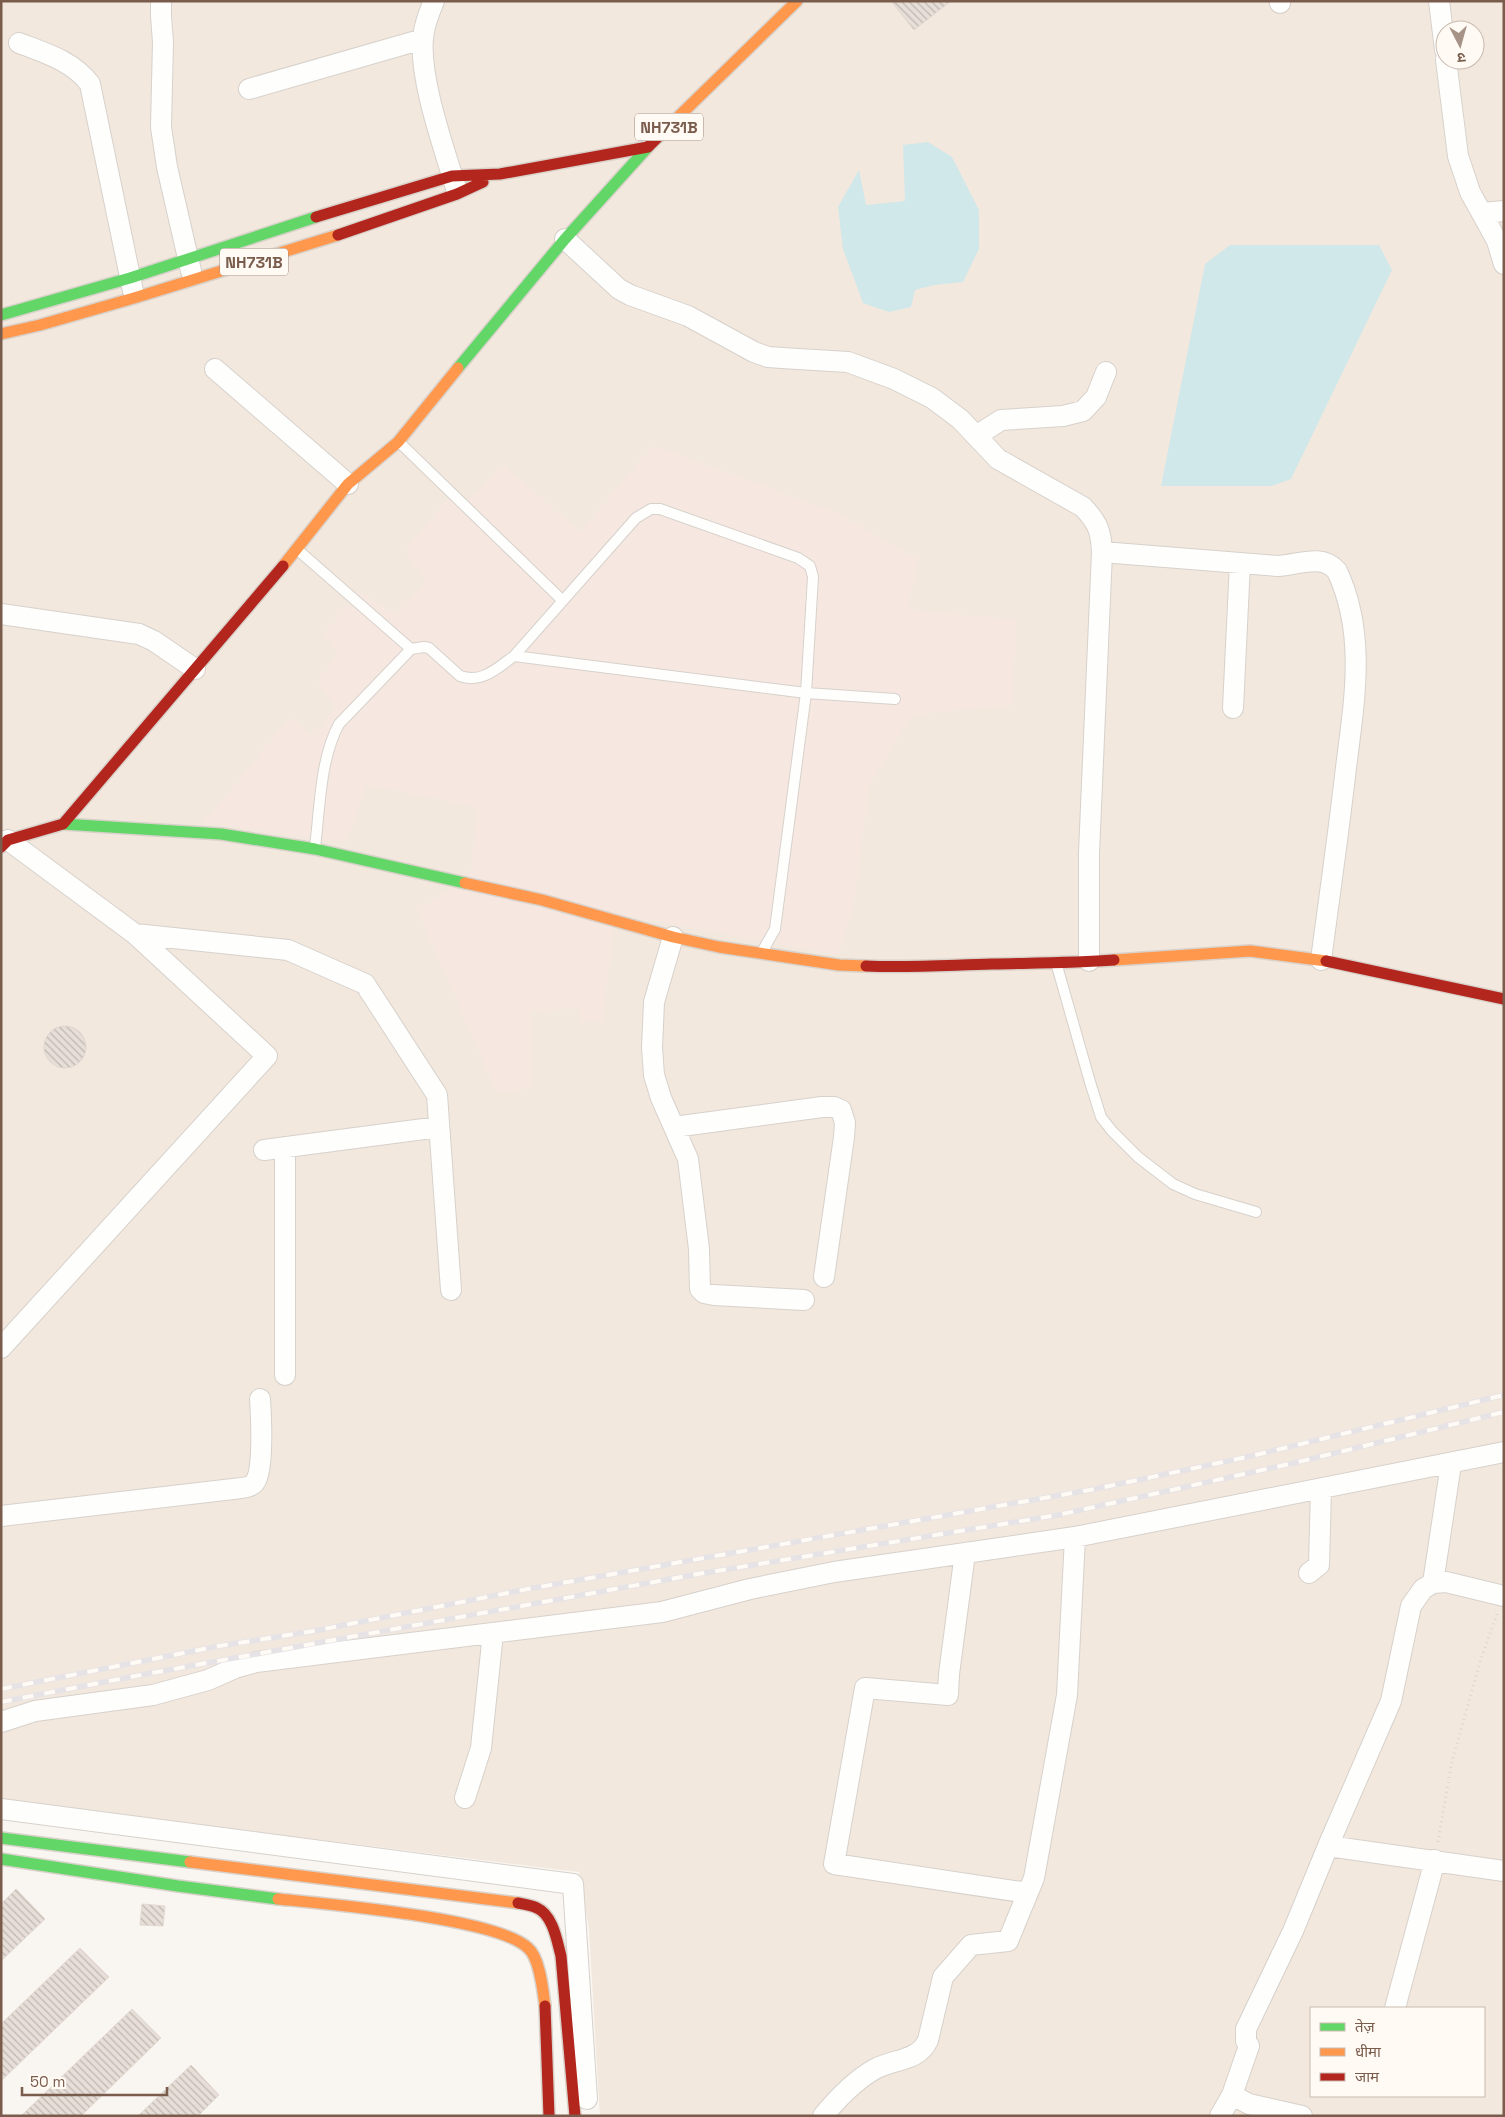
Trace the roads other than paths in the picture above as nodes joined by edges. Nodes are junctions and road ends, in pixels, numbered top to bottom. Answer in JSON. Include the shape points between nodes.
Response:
{"nodes":[{"id":1,"x":162,"y":1,"type":"edge"},
{"id":2,"x":434,"y":1,"type":"edge"},
{"id":3,"x":1439,"y":1,"type":"edge"},
{"id":4,"x":787,"y":5,"type":"edge"},
{"id":5,"x":1441,"y":20,"type":"edge"},
{"id":6,"x":423,"y":39,"type":"junction"},
{"id":7,"x":19,"y":43,"type":"dead end"},
{"id":8,"x":1447,"y":70,"type":"edge"},
{"id":9,"x":249,"y":89,"type":"dead end"},
{"id":10,"x":648,"y":147,"type":"junction"},
{"id":11,"x":500,"y":174,"type":"junction"},
{"id":12,"x":455,"y":185,"type":"junction"},
{"id":13,"x":1504,"y":210,"type":"edge"},
{"id":14,"x":1482,"y":214,"type":"junction"},
{"id":15,"x":565,"y":239,"type":"junction"},
{"id":16,"x":188,"y":260,"type":"junction"},
{"id":17,"x":1504,"y":264,"type":"edge"},
{"id":18,"x":130,"y":278,"type":"junction"},
{"id":19,"x":193,"y":281,"type":"junction"},
{"id":20,"x":134,"y":298,"type":"junction"},
{"id":21,"x":1,"y":315,"type":"edge"},
{"id":22,"x":1,"y":334,"type":"edge"},
{"id":23,"x":215,"y":369,"type":"dead end"},
{"id":24,"x":1106,"y":372,"type":"dead end"},
{"id":25,"x":976,"y":436,"type":"junction"},
{"id":26,"x":398,"y":442,"type":"junction"},
{"id":27,"x":348,"y":484,"type":"junction"},
{"id":28,"x":297,"y":550,"type":"junction"},
{"id":29,"x":1102,"y":552,"type":"junction"},
{"id":30,"x":1240,"y":563,"type":"junction"},
{"id":31,"x":562,"y":600,"type":"junction"},
{"id":32,"x":1,"y":614,"type":"edge"},
{"id":33,"x":411,"y":649,"type":"junction"},
{"id":34,"x":514,"y":656,"type":"junction"},
{"id":35,"x":195,"y":669,"type":"junction"},
{"id":36,"x":806,"y":693,"type":"junction"},
{"id":37,"x":895,"y":699,"type":"dead end"},
{"id":38,"x":1233,"y":708,"type":"dead end"},
{"id":39,"x":63,"y":824,"type":"junction"},
{"id":40,"x":4,"y":844,"type":"edge"},
{"id":41,"x":315,"y":849,"type":"junction"},
{"id":42,"x":135,"y":934,"type":"junction"},
{"id":43,"x":674,"y":937,"type":"junction"},
{"id":44,"x":762,"y":953,"type":"junction"},
{"id":45,"x":1320,"y":960,"type":"junction"},
{"id":46,"x":1089,"y":961,"type":"junction"},
{"id":47,"x":1056,"y":964,"type":"junction"},
{"id":48,"x":1504,"y":999,"type":"edge"},
{"id":49,"x":439,"y":1127,"type":"junction"},
{"id":50,"x":674,"y":1127,"type":"junction"},
{"id":51,"x":285,"y":1148,"type":"junction"},
{"id":52,"x":264,"y":1150,"type":"dead end"},
{"id":53,"x":1256,"y":1212,"type":"dead end"},
{"id":54,"x":824,"y":1277,"type":"dead end"},
{"id":55,"x":451,"y":1290,"type":"dead end"},
{"id":56,"x":804,"y":1300,"type":"dead end"},
{"id":57,"x":1,"y":1348,"type":"edge"},
{"id":58,"x":285,"y":1375,"type":"dead end"},
{"id":59,"x":260,"y":1399,"type":"dead end"},
{"id":60,"x":1504,"y":1452,"type":"edge"},
{"id":61,"x":1451,"y":1464,"type":"junction"},
{"id":62,"x":1321,"y":1489,"type":"junction"},
{"id":63,"x":1,"y":1516,"type":"edge"},
{"id":64,"x":1075,"y":1537,"type":"junction"},
{"id":65,"x":965,"y":1553,"type":"junction"},
{"id":66,"x":1309,"y":1573,"type":"dead end"},
{"id":67,"x":1433,"y":1583,"type":"junction"},
{"id":68,"x":1503,"y":1596,"type":"edge"},
{"id":69,"x":493,"y":1633,"type":"junction"},
{"id":70,"x":1,"y":1722,"type":"edge"},
{"id":71,"x":465,"y":1798,"type":"dead end"},
{"id":72,"x":1,"y":1809,"type":"edge"},
{"id":73,"x":1,"y":1838,"type":"edge"},
{"id":74,"x":1328,"y":1846,"type":"junction"},
{"id":75,"x":1,"y":1859,"type":"edge"},
{"id":76,"x":1435,"y":1860,"type":"junction"},
{"id":77,"x":1504,"y":1871,"type":"edge"},
{"id":78,"x":1028,"y":1893,"type":"junction"},
{"id":79,"x":1395,"y":2007,"type":"edge"},
{"id":80,"x":1232,"y":2095,"type":"junction"},
{"id":81,"x":549,"y":2116,"type":"edge"},
{"id":82,"x":575,"y":2116,"type":"edge"},
{"id":83,"x":588,"y":2116,"type":"edge"},
{"id":84,"x":823,"y":2116,"type":"edge"},
{"id":85,"x":1220,"y":2116,"type":"edge"},
{"id":86,"x":1302,"y":2116,"type":"edge"}],
"edges":[{"from":1,"to":16,"type":"street","via":[[160,127]]},
{"from":2,"to":6,"type":"street"},
{"from":3,"to":5,"type":"street"},
{"from":4,"to":10,"type":"main road","number":"NH731B"},
{"from":6,"to":9,"type":"street"},
{"from":6,"to":12,"type":"street","via":[[428,84]]},
{"from":7,"to":18,"type":"street","via":[[63,61],[90,84]]},
{"from":8,"to":14,"type":"street","via":[[1458,156],[1470,192]]},
{"from":10,"to":11,"type":"main road","number":"NH731B"},
{"from":10,"to":15,"type":"main road"},
{"from":11,"to":12,"type":"main road","number":"NH731B"},
{"from":11,"to":12,"type":"main road","number":"NH731B"},
{"from":12,"to":16,"type":"main road","number":"NH731B","via":[[323,215]]},
{"from":12,"to":19,"type":"main road","number":"NH731B","via":[[321,241]]},
{"from":13,"to":14,"type":"street"},
{"from":14,"to":17,"type":"street","via":[[1497,241]]},
{"from":15,"to":25,"type":"street","via":[[612,283],[630,295],[688,316],[768,357],[848,362],[894,379],[943,404]]},
{"from":15,"to":26,"type":"main road"},
{"from":16,"to":18,"type":"main road","number":"NH731B"},
{"from":16,"to":19,"type":"street"},
{"from":18,"to":20,"type":"street"},
{"from":18,"to":21,"type":"main road","number":"NH731B"},
{"from":19,"to":20,"type":"main road","number":"NH731B"},
{"from":20,"to":22,"type":"main road","number":"NH731B"},
{"from":23,"to":27,"type":"street"},
{"from":24,"to":25,"type":"street","via":[[1096,397],[1083,411],[1063,416],[1001,420]]},
{"from":25,"to":29,"type":"street","via":[[998,459],[1083,507],[1098,526]]},
{"from":26,"to":27,"type":"main road"},
{"from":26,"to":31,"type":"lane"},
{"from":27,"to":28,"type":"main road"},
{"from":28,"to":33,"type":"lane"},
{"from":28,"to":35,"type":"main road"},
{"from":29,"to":30,"type":"street"},
{"from":29,"to":46,"type":"street","via":[[1089,853]]},
{"from":30,"to":38,"type":"street"},
{"from":30,"to":45,"type":"street","via":[[1292,566],[1314,560],[1332,564],[1342,580],[1356,630],[1357,680]]},
{"from":31,"to":34,"type":"lane"},
{"from":31,"to":36,"type":"lane","via":[[636,518],[651,509],[660,508],[798,558],[810,566],[813,577]]},
{"from":32,"to":35,"type":"street","via":[[139,634]]},
{"from":33,"to":34,"type":"lane","via":[[429,648],[460,676],[479,679]]},
{"from":33,"to":41,"type":"lane","via":[[339,724],[331,738]]},
{"from":34,"to":36,"type":"lane"},
{"from":35,"to":39,"type":"main road"},
{"from":36,"to":37,"type":"lane"},
{"from":36,"to":44,"type":"lane","via":[[775,929]]},
{"from":39,"to":40,"type":"main road"},
{"from":39,"to":41,"type":"main road","via":[[221,834]]},
{"from":40,"to":42,"type":"street"},
{"from":41,"to":43,"type":"main road","via":[[542,900]]},
{"from":42,"to":49,"type":"street","via":[[288,950],[365,984],[437,1095]]},
{"from":42,"to":57,"type":"street","via":[[267,1056]]},
{"from":43,"to":44,"type":"main road"},
{"from":43,"to":50,"type":"street","via":[[654,1002],[652,1048],[654,1075]]},
{"from":44,"to":47,"type":"main road","via":[[872,968]]},
{"from":45,"to":46,"type":"main road","via":[[1250,951]]},
{"from":45,"to":48,"type":"main road"},
{"from":46,"to":47,"type":"main road"},
{"from":47,"to":53,"type":"lane","via":[[1101,1117],[1112,1131],[1138,1157],[1173,1184]]},
{"from":49,"to":51,"type":"street"},
{"from":49,"to":55,"type":"street"},
{"from":50,"to":54,"type":"street","via":[[822,1107],[841,1110],[844,1136]]},
{"from":50,"to":56,"type":"street","via":[[688,1159],[700,1289],[714,1295]]},
{"from":51,"to":52,"type":"street"},
{"from":51,"to":58,"type":"street"},
{"from":59,"to":63,"type":"street","via":[[258,1475],[250,1486]]},
{"from":60,"to":61,"type":"street"},
{"from":61,"to":62,"type":"street"},
{"from":61,"to":67,"type":"street"},
{"from":62,"to":64,"type":"street"},
{"from":62,"to":66,"type":"street","via":[[1319,1565]]},
{"from":64,"to":65,"type":"street"},
{"from":64,"to":78,"type":"street","via":[[1067,1695],[1034,1878]]},
{"from":65,"to":69,"type":"street","via":[[834,1572],[662,1612]]},
{"from":65,"to":78,"type":"street","via":[[948,1695],[865,1688],[834,1864]]},
{"from":67,"to":68,"type":"street","via":[[1446,1582]]},
{"from":67,"to":74,"type":"street","via":[[1423,1589],[1411,1606],[1391,1701]]},
{"from":69,"to":70,"type":"street","via":[[256,1662],[153,1695],[35,1711]]},
{"from":69,"to":71,"type":"street","via":[[481,1748]]},
{"from":72,"to":83,"type":"street","via":[[573,1884]]},
{"from":73,"to":82,"type":"main road","via":[[506,1900],[538,1908],[552,1926],[562,1956]]},
{"from":74,"to":76,"type":"street"},
{"from":74,"to":80,"type":"street","via":[[1246,2029],[1249,2046]]},
{"from":75,"to":81,"type":"main road","via":[[471,1925],[517,1939],[534,1955],[541,1986],[546,2019]]},
{"from":76,"to":77,"type":"street"},
{"from":76,"to":79,"type":"street"},
{"from":78,"to":84,"type":"street","via":[[1008,1941],[971,1945],[943,1977],[925,2048],[908,2058],[876,2068],[841,2096]]},
{"from":80,"to":85,"type":"street"},
{"from":80,"to":86,"type":"street","via":[[1249,2104]]}]}
